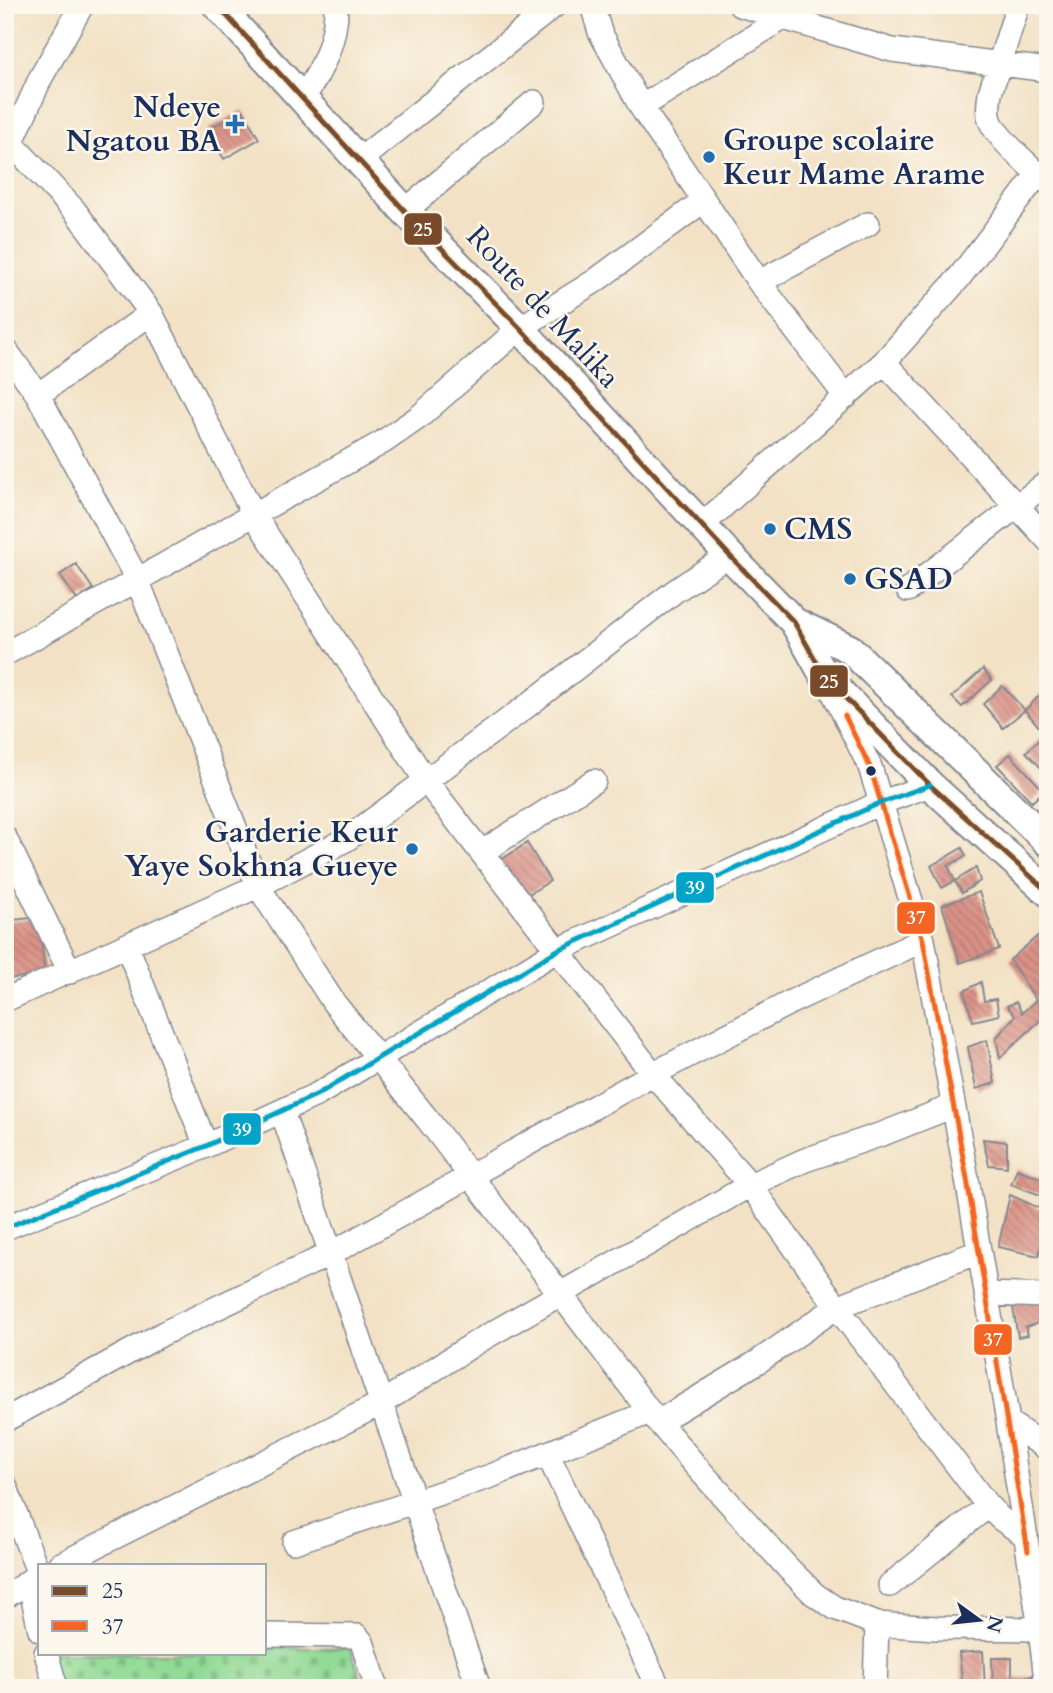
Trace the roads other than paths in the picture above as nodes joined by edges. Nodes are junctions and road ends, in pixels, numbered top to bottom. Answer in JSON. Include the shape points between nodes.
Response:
{"nodes":[{"id":1,"x":82,"y":5,"type":"edge"},
{"id":2,"x":217,"y":5,"type":"edge"},
{"id":3,"x":336,"y":5,"type":"edge"},
{"id":4,"x":555,"y":5,"type":"edge"},
{"id":5,"x":592,"y":5,"type":"edge"},
{"id":6,"x":1018,"y":5,"type":"edge"},
{"id":7,"x":754,"y":7,"type":"edge"},
{"id":8,"x":783,"y":18,"type":"junction"},
{"id":9,"x":999,"y":63,"type":"junction"},
{"id":10,"x":1048,"y":70,"type":"edge"},
{"id":11,"x":302,"y":99,"type":"junction"},
{"id":12,"x":534,"y":102,"type":"dead end"},
{"id":13,"x":640,"y":107,"type":"junction"},
{"id":14,"x":8,"y":149,"type":"edge"},
{"id":15,"x":359,"y":161,"type":"junction"},
{"id":16,"x":1043,"y":178,"type":"edge"},
{"id":17,"x":703,"y":201,"type":"junction"},
{"id":18,"x":405,"y":211,"type":"junction"},
{"id":19,"x":868,"y":224,"type":"dead end"},
{"id":20,"x":759,"y":282,"type":"junction"},
{"id":21,"x":151,"y":313,"type":"junction"},
{"id":22,"x":520,"y":328,"type":"junction"},
{"id":23,"x":5,"y":349,"type":"edge"},
{"id":24,"x":884,"y":362,"type":"junction"},
{"id":25,"x":38,"y":395,"type":"junction"},
{"id":26,"x":846,"y":397,"type":"junction"},
{"id":27,"x":1048,"y":482,"type":"edge"},
{"id":28,"x":1016,"y":507,"type":"junction"},
{"id":29,"x":254,"y":515,"type":"junction"},
{"id":30,"x":702,"y":525,"type":"junction"},
{"id":31,"x":1048,"y":540,"type":"edge"},
{"id":32,"x":729,"y":555,"type":"junction"},
{"id":33,"x":137,"y":579,"type":"junction"},
{"id":34,"x":908,"y":590,"type":"dead end"},
{"id":35,"x":794,"y":622,"type":"junction"},
{"id":36,"x":5,"y":654,"type":"edge"},
{"id":37,"x":825,"y":677,"type":"junction"},
{"id":38,"x":426,"y":781,"type":"junction"},
{"id":39,"x":594,"y":781,"type":"dead end"},
{"id":40,"x":930,"y":785,"type":"junction"},
{"id":41,"x":880,"y":803,"type":"junction"},
{"id":42,"x":5,"y":838,"type":"edge"},
{"id":43,"x":1048,"y":842,"type":"edge"},
{"id":44,"x":482,"y":852,"type":"junction"},
{"id":45,"x":258,"y":886,"type":"junction"},
{"id":46,"x":1048,"y":891,"type":"edge"},
{"id":47,"x":923,"y":940,"type":"junction"},
{"id":48,"x":127,"y":946,"type":"junction"},
{"id":49,"x":558,"y":950,"type":"junction"},
{"id":50,"x":70,"y":972,"type":"junction"},
{"id":51,"x":5,"y":1000,"type":"edge"},
{"id":52,"x":381,"y":1058,"type":"junction"},
{"id":53,"x":653,"y":1074,"type":"junction"},
{"id":54,"x":953,"y":1106,"type":"junction"},
{"id":55,"x":282,"y":1112,"type":"junction"},
{"id":56,"x":206,"y":1146,"type":"junction"},
{"id":57,"x":469,"y":1176,"type":"junction"},
{"id":58,"x":750,"y":1185,"type":"junction"},
{"id":59,"x":5,"y":1228,"type":"edge"},
{"id":60,"x":978,"y":1252,"type":"junction"},
{"id":61,"x":332,"y":1253,"type":"junction"},
{"id":62,"x":562,"y":1294,"type":"junction"},
{"id":63,"x":986,"y":1294,"type":"junction"},
{"id":64,"x":1048,"y":1296,"type":"edge"},
{"id":65,"x":837,"y":1307,"type":"junction"},
{"id":66,"x":380,"y":1404,"type":"junction"},
{"id":67,"x":654,"y":1417,"type":"junction"},
{"id":68,"x":5,"y":1420,"type":"edge"},
{"id":69,"x":1008,"y":1422,"type":"junction"},
{"id":70,"x":1048,"y":1449,"type":"edge"},
{"id":71,"x":548,"y":1455,"type":"junction"},
{"id":72,"x":5,"y":1485,"type":"edge"},
{"id":73,"x":413,"y":1501,"type":"junction"},
{"id":74,"x":988,"y":1506,"type":"junction"},
{"id":75,"x":1026,"y":1536,"type":"junction"},
{"id":76,"x":294,"y":1542,"type":"dead end"},
{"id":77,"x":38,"y":1564,"type":"edge"},
{"id":78,"x":62,"y":1564,"type":"edge"},
{"id":79,"x":38,"y":1576,"type":"edge"},
{"id":80,"x":890,"y":1585,"type":"dead end"},
{"id":81,"x":5,"y":1597,"type":"edge"},
{"id":82,"x":877,"y":1624,"type":"junction"},
{"id":83,"x":1040,"y":1629,"type":"junction"},
{"id":84,"x":266,"y":1635,"type":"edge"},
{"id":85,"x":46,"y":1654,"type":"edge"},
{"id":86,"x":56,"y":1688,"type":"edge"},
{"id":87,"x":377,"y":1688,"type":"edge"},
{"id":88,"x":479,"y":1688,"type":"edge"},
{"id":89,"x":659,"y":1688,"type":"edge"},
{"id":90,"x":875,"y":1688,"type":"edge"},
{"id":91,"x":1047,"y":1688,"type":"edge"}],
"edges":[{"from":1,"to":14,"type":"street"},
{"from":2,"to":11,"type":"main road","name":"Route de Malika"},
{"from":3,"to":11,"type":"street","via":[[326,59]]},
{"from":4,"to":15,"type":"street"},
{"from":5,"to":13,"type":"street","via":[[600,32]]},
{"from":6,"to":9,"type":"street"},
{"from":7,"to":8,"type":"street"},
{"from":8,"to":9,"type":"street","via":[[892,50]]},
{"from":8,"to":13,"type":"street"},
{"from":9,"to":10,"type":"street"},
{"from":9,"to":16,"type":"street","via":[[988,107],[992,127]]},
{"from":11,"to":15,"type":"main road","name":"Route de Malika"},
{"from":12,"to":18,"type":"street"},
{"from":13,"to":17,"type":"street"},
{"from":14,"to":21,"type":"street","via":[[83,221]]},
{"from":15,"to":18,"type":"main road","name":"Route de Malika"},
{"from":16,"to":24,"type":"street"},
{"from":17,"to":20,"type":"street"},
{"from":17,"to":22,"type":"street","via":[[595,281]]},
{"from":18,"to":22,"type":"main road","name":"Route de Malika"},
{"from":19,"to":20,"type":"street"},
{"from":20,"to":26,"type":"street"},
{"from":21,"to":25,"type":"street"},
{"from":21,"to":29,"type":"street"},
{"from":22,"to":29,"type":"street","via":[[419,417]]},
{"from":22,"to":30,"type":"main road","name":"Route de Malika"},
{"from":23,"to":25,"type":"street"},
{"from":24,"to":26,"type":"street"},
{"from":24,"to":28,"type":"street"},
{"from":25,"to":33,"type":"street"},
{"from":26,"to":30,"type":"street"},
{"from":27,"to":28,"type":"street"},
{"from":28,"to":31,"type":"street"},
{"from":28,"to":34,"type":"street"},
{"from":29,"to":33,"type":"street"},
{"from":29,"to":38,"type":"street"},
{"from":30,"to":32,"type":"main road","name":"Route de Malika"},
{"from":32,"to":35,"type":"main road","name":"Route de Malika"},
{"from":32,"to":38,"type":"street"},
{"from":33,"to":36,"type":"street"},
{"from":33,"to":45,"type":"street"},
{"from":35,"to":37,"type":"main road","name":"Route de Malika"},
{"from":35,"to":43,"type":"main road","name":"Route de Malika","via":[[850,649]]},
{"from":37,"to":40,"type":"main road","name":"Route de Malika"},
{"from":37,"to":41,"type":"street","via":[[870,767]]},
{"from":38,"to":44,"type":"street"},
{"from":38,"to":45,"type":"street","via":[[347,839]]},
{"from":39,"to":44,"type":"street"},
{"from":40,"to":41,"type":"street"},
{"from":40,"to":46,"type":"main road","name":"Route de Malika"},
{"from":41,"to":47,"type":"street"},
{"from":41,"to":49,"type":"street"},
{"from":42,"to":50,"type":"street"},
{"from":44,"to":49,"type":"street"},
{"from":45,"to":48,"type":"street"},
{"from":45,"to":52,"type":"street","via":[[334,1003]]},
{"from":47,"to":53,"type":"street"},
{"from":47,"to":54,"type":"street"},
{"from":48,"to":50,"type":"street"},
{"from":48,"to":56,"type":"street"},
{"from":49,"to":52,"type":"street"},
{"from":49,"to":53,"type":"street"},
{"from":50,"to":51,"type":"street"},
{"from":52,"to":55,"type":"street"},
{"from":52,"to":57,"type":"street"},
{"from":53,"to":57,"type":"street"},
{"from":53,"to":58,"type":"street"},
{"from":54,"to":58,"type":"street"},
{"from":54,"to":60,"type":"street"},
{"from":55,"to":56,"type":"street"},
{"from":55,"to":61,"type":"street"},
{"from":56,"to":59,"type":"street"},
{"from":57,"to":61,"type":"street"},
{"from":57,"to":62,"type":"street"},
{"from":58,"to":62,"type":"street"},
{"from":58,"to":65,"type":"street"},
{"from":60,"to":63,"type":"street"},
{"from":60,"to":65,"type":"street"},
{"from":61,"to":66,"type":"street"},
{"from":61,"to":68,"type":"street","via":[[164,1333]]},
{"from":62,"to":66,"type":"street"},
{"from":62,"to":67,"type":"street"},
{"from":63,"to":64,"type":"street"},
{"from":63,"to":69,"type":"street"},
{"from":65,"to":67,"type":"street","via":[[759,1361]]},
{"from":65,"to":74,"type":"street"},
{"from":66,"to":73,"type":"street"},
{"from":66,"to":78,"type":"street"},
{"from":67,"to":71,"type":"street"},
{"from":67,"to":82,"type":"street","via":[[814,1594],[835,1608]]},
{"from":69,"to":70,"type":"street"},
{"from":69,"to":75,"type":"street"},
{"from":71,"to":73,"type":"street"},
{"from":71,"to":89,"type":"street"},
{"from":72,"to":77,"type":"street"},
{"from":73,"to":76,"type":"street"},
{"from":73,"to":88,"type":"street"},
{"from":74,"to":75,"type":"street"},
{"from":74,"to":80,"type":"street"},
{"from":75,"to":83,"type":"street"},
{"from":79,"to":81,"type":"street"},
{"from":82,"to":83,"type":"street"},
{"from":82,"to":90,"type":"street"},
{"from":83,"to":91,"type":"street"},
{"from":84,"to":87,"type":"street","via":[[357,1636]]},
{"from":85,"to":86,"type":"street"}]}
